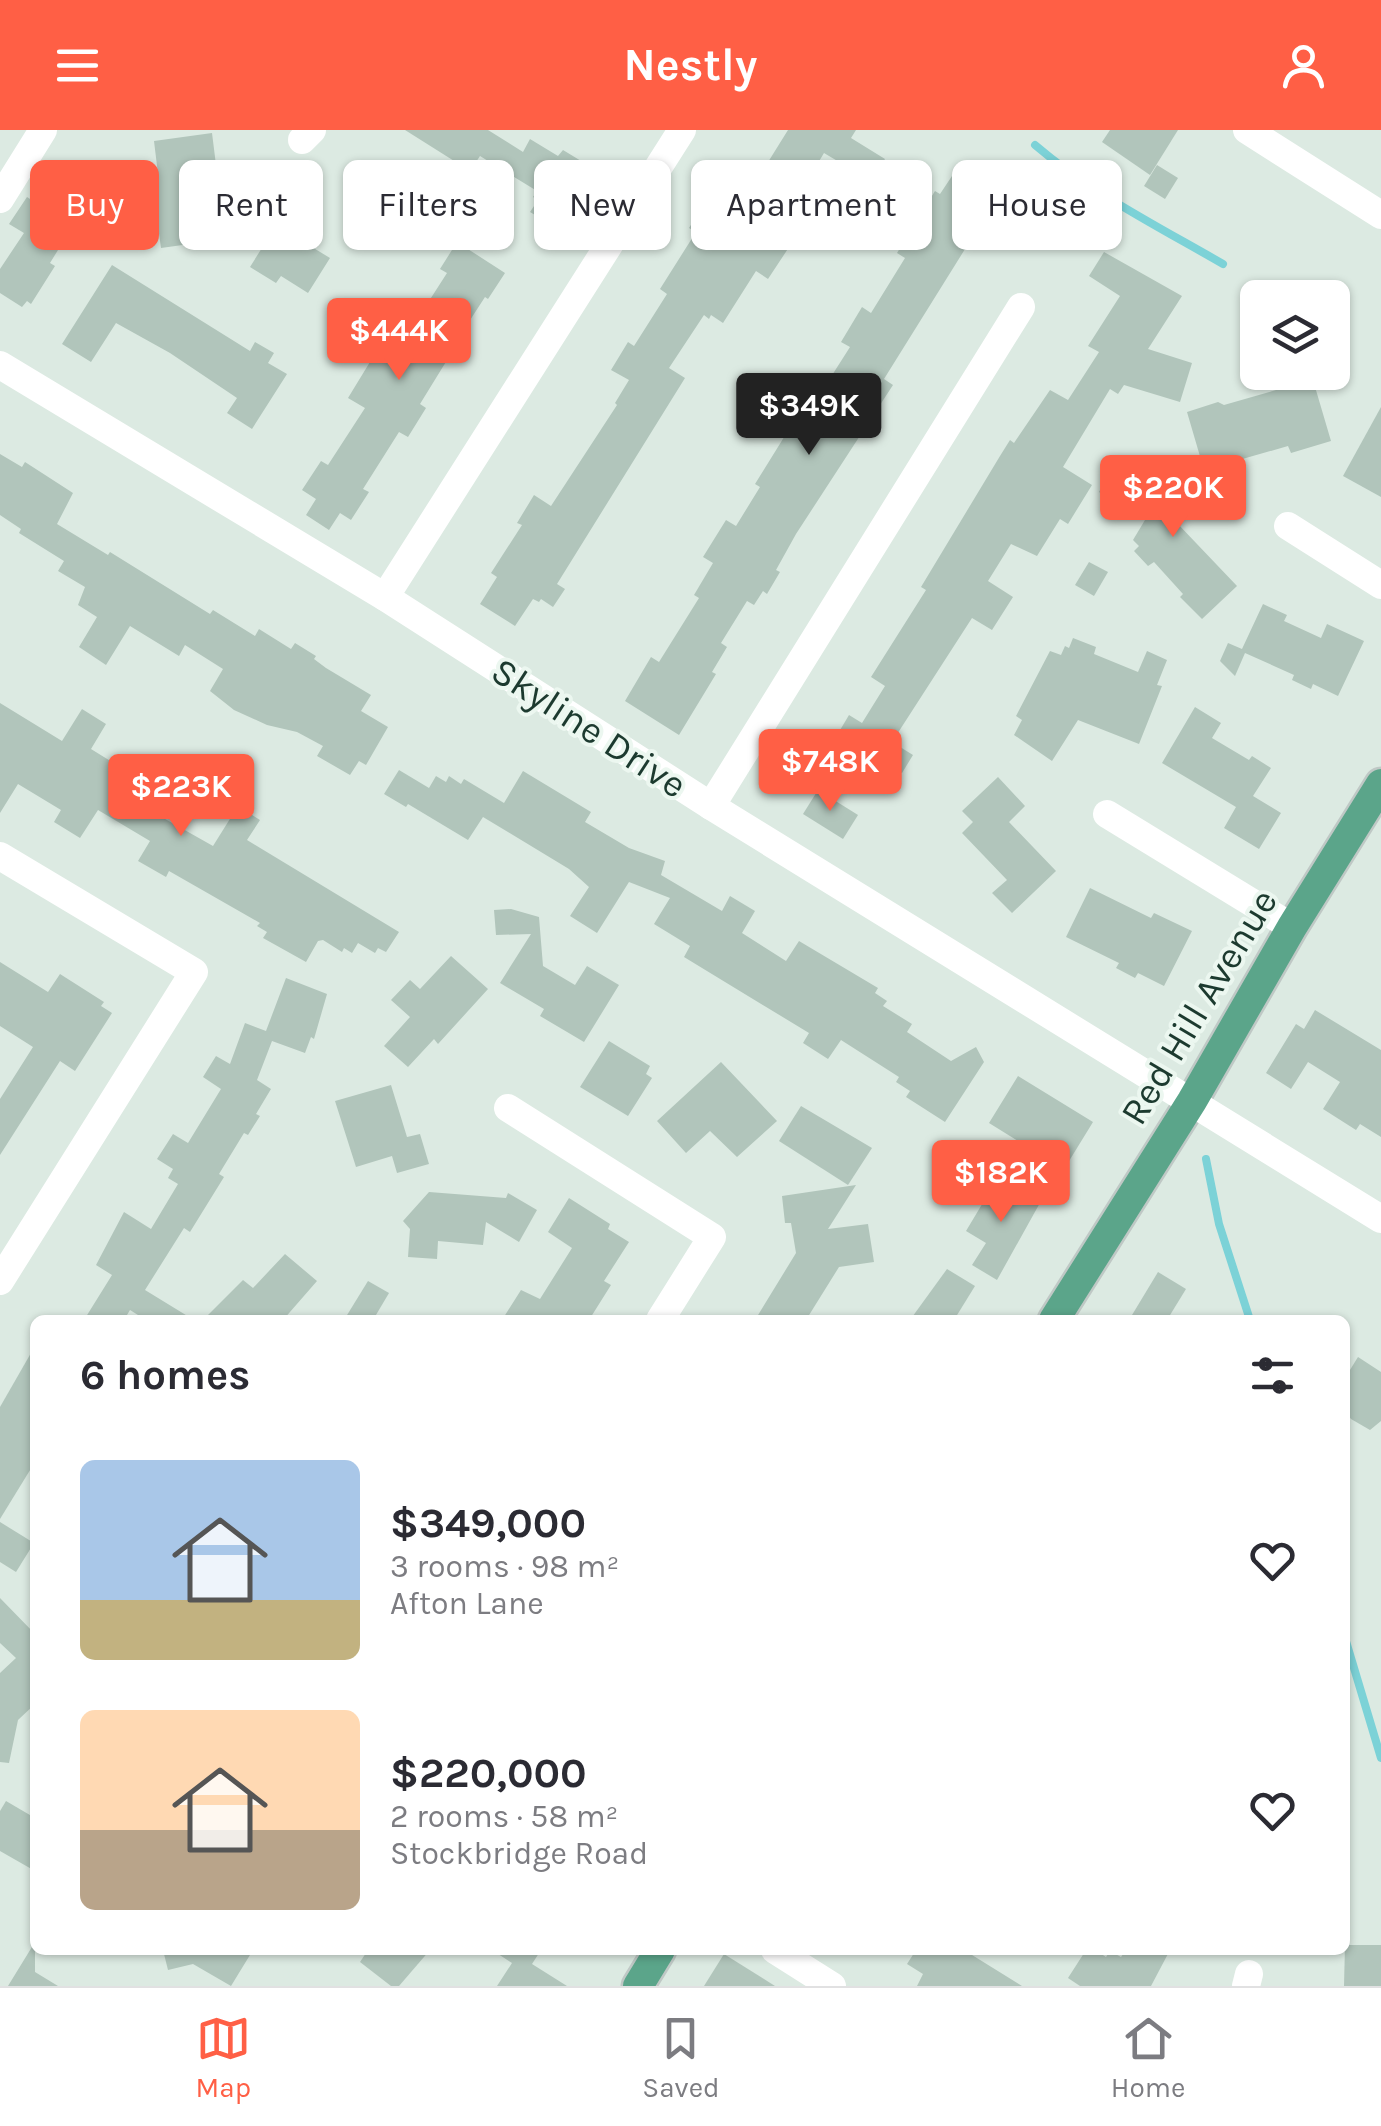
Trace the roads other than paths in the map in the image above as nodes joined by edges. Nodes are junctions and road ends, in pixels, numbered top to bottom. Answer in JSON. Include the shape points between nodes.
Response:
{"nodes":[{"id":1,"x":43,"y":130,"type":"edge"},
{"id":2,"x":1248,"y":130,"type":"edge"},
{"id":3,"x":681,"y":131,"type":"edge"},
{"id":4,"x":0,"y":200,"type":"edge"},
{"id":5,"x":1381,"y":215,"type":"edge"},
{"id":6,"x":1021,"y":308,"type":"dead end"},
{"id":7,"x":0,"y":365,"type":"edge"},
{"id":8,"x":1288,"y":526,"type":"dead end"},
{"id":9,"x":1381,"y":585,"type":"edge"},
{"id":10,"x":385,"y":597,"type":"junction"},
{"id":11,"x":1381,"y":784,"type":"edge"},
{"id":12,"x":712,"y":806,"type":"junction"},
{"id":13,"x":1107,"y":814,"type":"dead end"},
{"id":14,"x":0,"y":856,"type":"edge"},
{"id":15,"x":1292,"y":927,"type":"junction"},
{"id":16,"x":1192,"y":1102,"type":"junction"},
{"id":17,"x":508,"y":1108,"type":"dead end"},
{"id":18,"x":1381,"y":1219,"type":"edge"},
{"id":19,"x":0,"y":1281,"type":"edge"},
{"id":20,"x":663,"y":1315,"type":"edge"},
{"id":21,"x":1057,"y":1315,"type":"edge"},
{"id":22,"x":657,"y":1955,"type":"edge"},
{"id":23,"x":783,"y":1955,"type":"edge"},
{"id":24,"x":638,"y":1986,"type":"edge"},
{"id":25,"x":832,"y":1986,"type":"edge"}],
"edges":[{"from":1,"to":4,"type":"street"},
{"from":2,"to":5,"type":"street"},
{"from":3,"to":10,"type":"street"},
{"from":6,"to":12,"type":"street"},
{"from":7,"to":10,"type":"street","name":"Skyline Drive"},
{"from":8,"to":9,"type":"street"},
{"from":10,"to":12,"type":"street","name":"Skyline Drive"},
{"from":11,"to":15,"type":"main road","name":"Red Hill Avenue"},
{"from":12,"to":16,"type":"street","name":"Skyline Drive"},
{"from":13,"to":15,"type":"street"},
{"from":14,"to":19,"type":"street","via":[[194,972]]},
{"from":15,"to":16,"type":"main road","name":"Red Hill Avenue"},
{"from":16,"to":18,"type":"street","name":"Skyline Drive"},
{"from":16,"to":21,"type":"main road","name":"Red Hill Avenue"},
{"from":17,"to":20,"type":"street","via":[[712,1237]]},
{"from":22,"to":24,"type":"main road"},
{"from":23,"to":25,"type":"street"}]}
